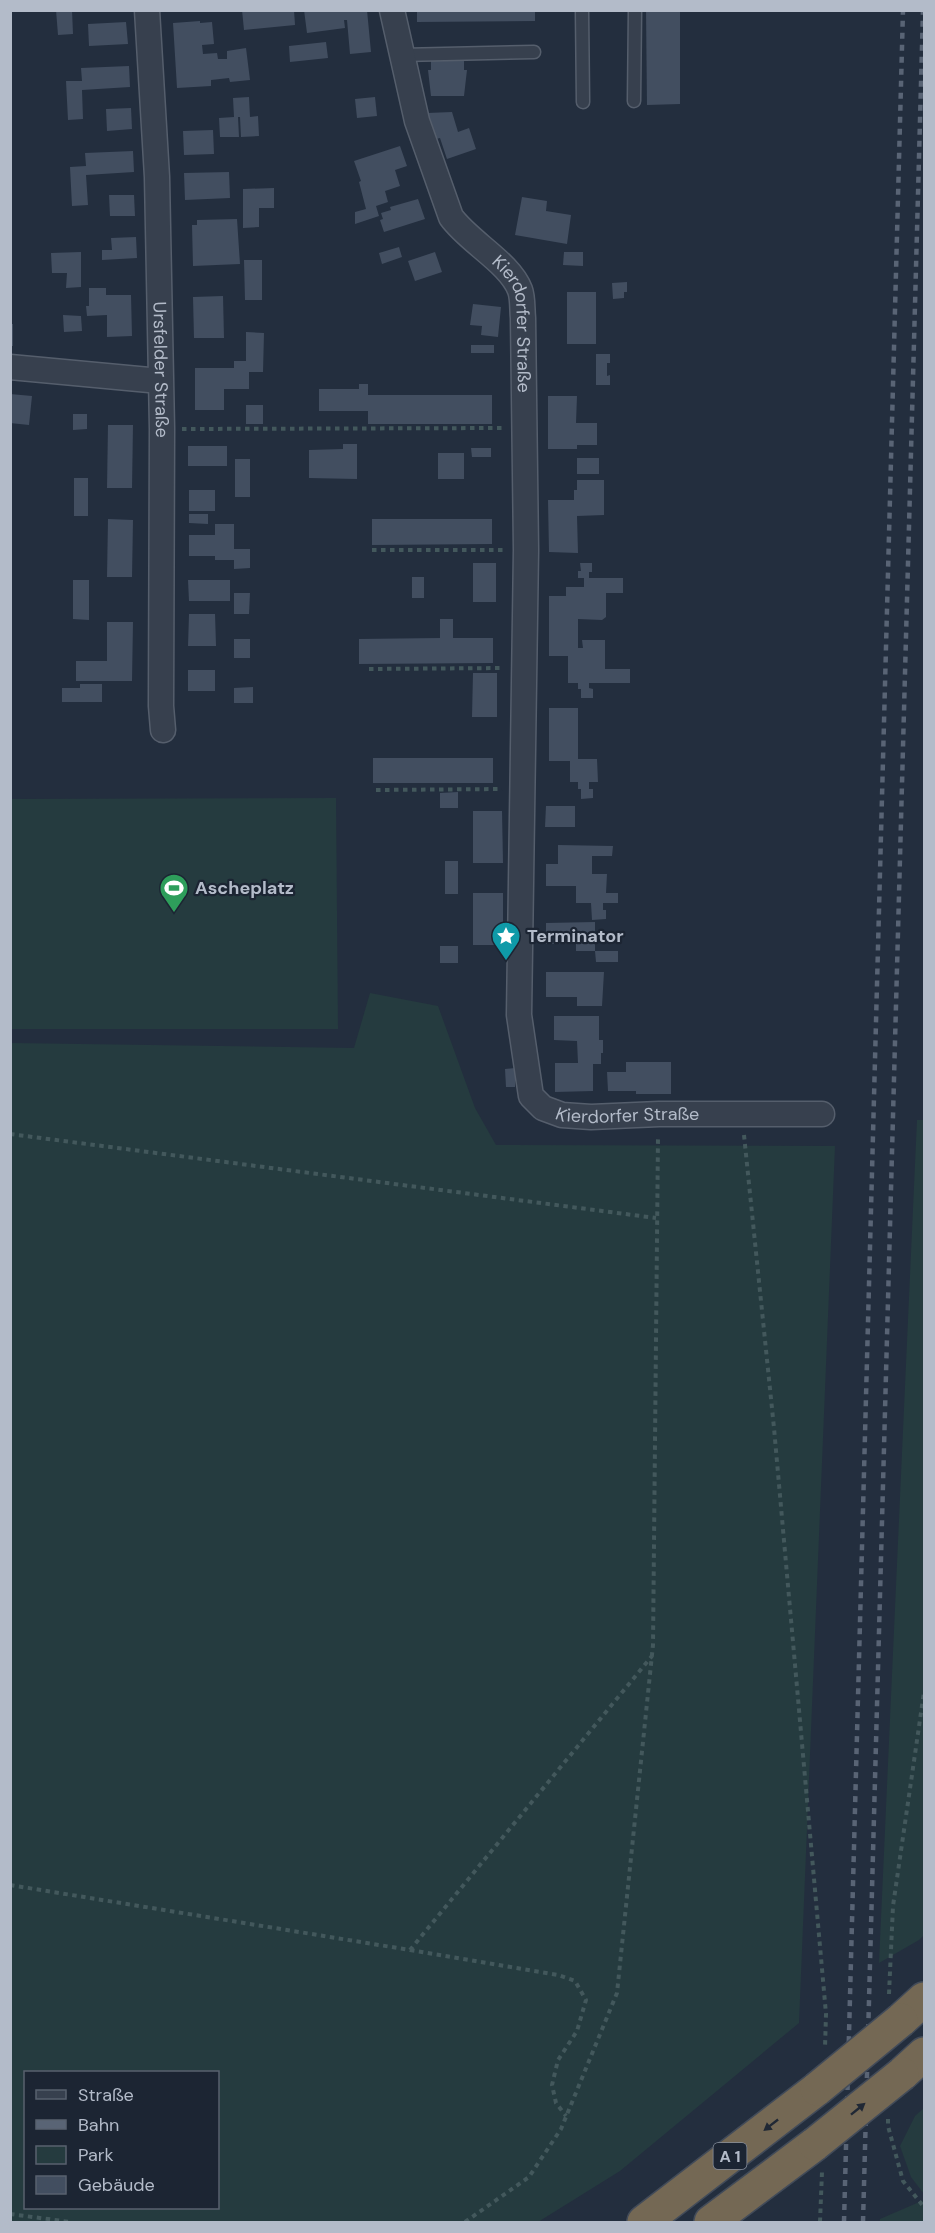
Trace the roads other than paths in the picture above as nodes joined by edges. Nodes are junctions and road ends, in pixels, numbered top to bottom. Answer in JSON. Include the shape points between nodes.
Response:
{"nodes":[{"id":1,"x":147,"y":10,"type":"edge"},
{"id":2,"x":392,"y":10,"type":"edge"},
{"id":3,"x":582,"y":10,"type":"edge"},
{"id":4,"x":635,"y":10,"type":"edge"},
{"id":5,"x":534,"y":52,"type":"dead end"},
{"id":6,"x":400,"y":55,"type":"junction"},
{"id":7,"x":634,"y":101,"type":"dead end"},
{"id":8,"x":583,"y":102,"type":"dead end"},
{"id":9,"x":10,"y":367,"type":"edge"},
{"id":10,"x":160,"y":381,"type":"junction"},
{"id":11,"x":163,"y":730,"type":"dead end"},
{"id":12,"x":822,"y":1114,"type":"dead end"},
{"id":13,"x":905,"y":2006,"type":"edge"},
{"id":14,"x":913,"y":2064,"type":"edge"},
{"id":15,"x":644,"y":2223,"type":"edge"},
{"id":16,"x":711,"y":2223,"type":"edge"}],
"edges":[{"from":1,"to":10,"type":"street","name":"Ursfelder Straße","via":[[157,177]]},
{"from":2,"to":6,"type":"street","name":"Kierdorfer Straße"},
{"from":3,"to":8,"type":"lane"},
{"from":4,"to":7,"type":"lane"},
{"from":5,"to":6,"type":"lane"},
{"from":6,"to":12,"type":"street","name":"Kierdorfer Straße","via":[[417,121],[451,217],[460,230],[512,275],[520,291],[526,550],[519,1015],[531,1096],[543,1108],[562,1115],[591,1117]]},
{"from":9,"to":10,"type":"street"},
{"from":10,"to":11,"type":"street","name":"Ursfelder Straße"},
{"from":13,"to":15,"type":"highway","number":"A 1","one_way":true,"bridge":true,"via":[[817,2089]]},
{"from":16,"to":14,"type":"highway","number":"A 1","one_way":true,"bridge":true,"via":[[819,2157]]}]}
